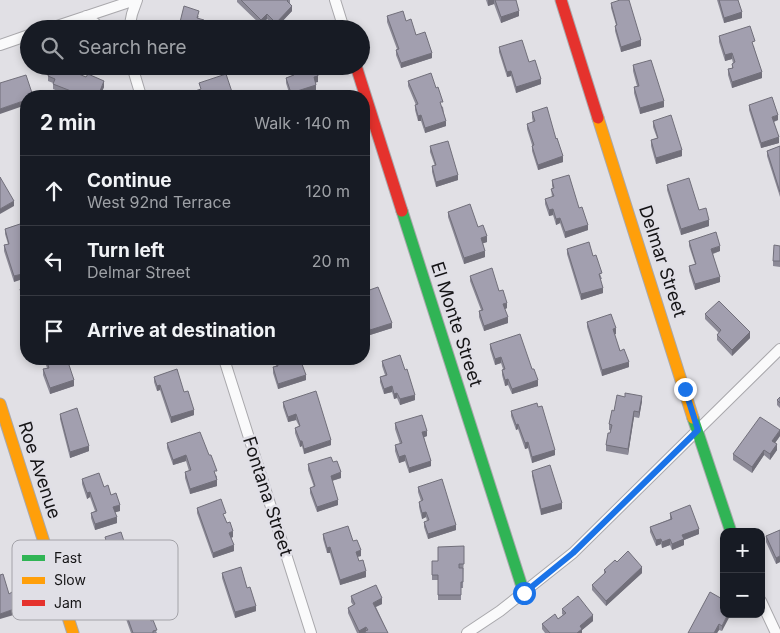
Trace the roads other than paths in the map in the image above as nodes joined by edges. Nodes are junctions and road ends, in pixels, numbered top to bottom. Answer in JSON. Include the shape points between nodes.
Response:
{"nodes":[{"id":1,"x":136,"y":0,"type":"edge"},
{"id":2,"x":335,"y":0,"type":"edge"},
{"id":3,"x":561,"y":0,"type":"edge"},
{"id":4,"x":86,"y":16,"type":"junction"},
{"id":5,"x":74,"y":20,"type":"edge"},
{"id":6,"x":91,"y":20,"type":"edge"},
{"id":7,"x":131,"y":20,"type":"edge"},
{"id":8,"x":341,"y":20,"type":"edge"},
{"id":9,"x":20,"y":38,"type":"edge"},
{"id":10,"x":0,"y":45,"type":"edge"},
{"id":11,"x":135,"y":75,"type":"edge"},
{"id":12,"x":359,"y":75,"type":"edge"},
{"id":13,"x":139,"y":90,"type":"edge"},
{"id":14,"x":364,"y":90,"type":"edge"},
{"id":15,"x":370,"y":110,"type":"edge"},
{"id":16,"x":780,"y":349,"type":"edge"},
{"id":17,"x":226,"y":365,"type":"edge"},
{"id":18,"x":0,"y":404,"type":"edge"},
{"id":19,"x":698,"y":430,"type":"junction"},
{"id":20,"x":730,"y":528,"type":"edge"},
{"id":21,"x":43,"y":540,"type":"edge"},
{"id":22,"x":524,"y":593,"type":"junction"},
{"id":23,"x":765,"y":610,"type":"edge"},
{"id":24,"x":69,"y":620,"type":"edge"},
{"id":25,"x":73,"y":633,"type":"edge"},
{"id":26,"x":311,"y":633,"type":"edge"},
{"id":27,"x":467,"y":633,"type":"edge"},
{"id":28,"x":776,"y":633,"type":"edge"}],
"edges":[{"from":1,"to":4,"type":"street"},
{"from":1,"to":7,"type":"street"},
{"from":2,"to":8,"type":"street"},
{"from":3,"to":19,"type":"street","name":"Delmar Street"},
{"from":4,"to":5,"type":"street"},
{"from":4,"to":6,"type":"street"},
{"from":9,"to":10,"type":"street"},
{"from":11,"to":13,"type":"street"},
{"from":12,"to":14,"type":"street","name":"El Monte Street"},
{"from":15,"to":22,"type":"street","name":"El Monte Street"},
{"from":16,"to":19,"type":"street"},
{"from":17,"to":26,"type":"street","name":"Fontana Street"},
{"from":18,"to":21,"type":"street","name":"Roe Avenue"},
{"from":19,"to":20,"type":"street","name":"Delmar Street"},
{"from":19,"to":22,"type":"street","via":[[573,553]]},
{"from":22,"to":27,"type":"street"},
{"from":23,"to":28,"type":"street"},
{"from":24,"to":25,"type":"street","name":"Roe Avenue"}]}
